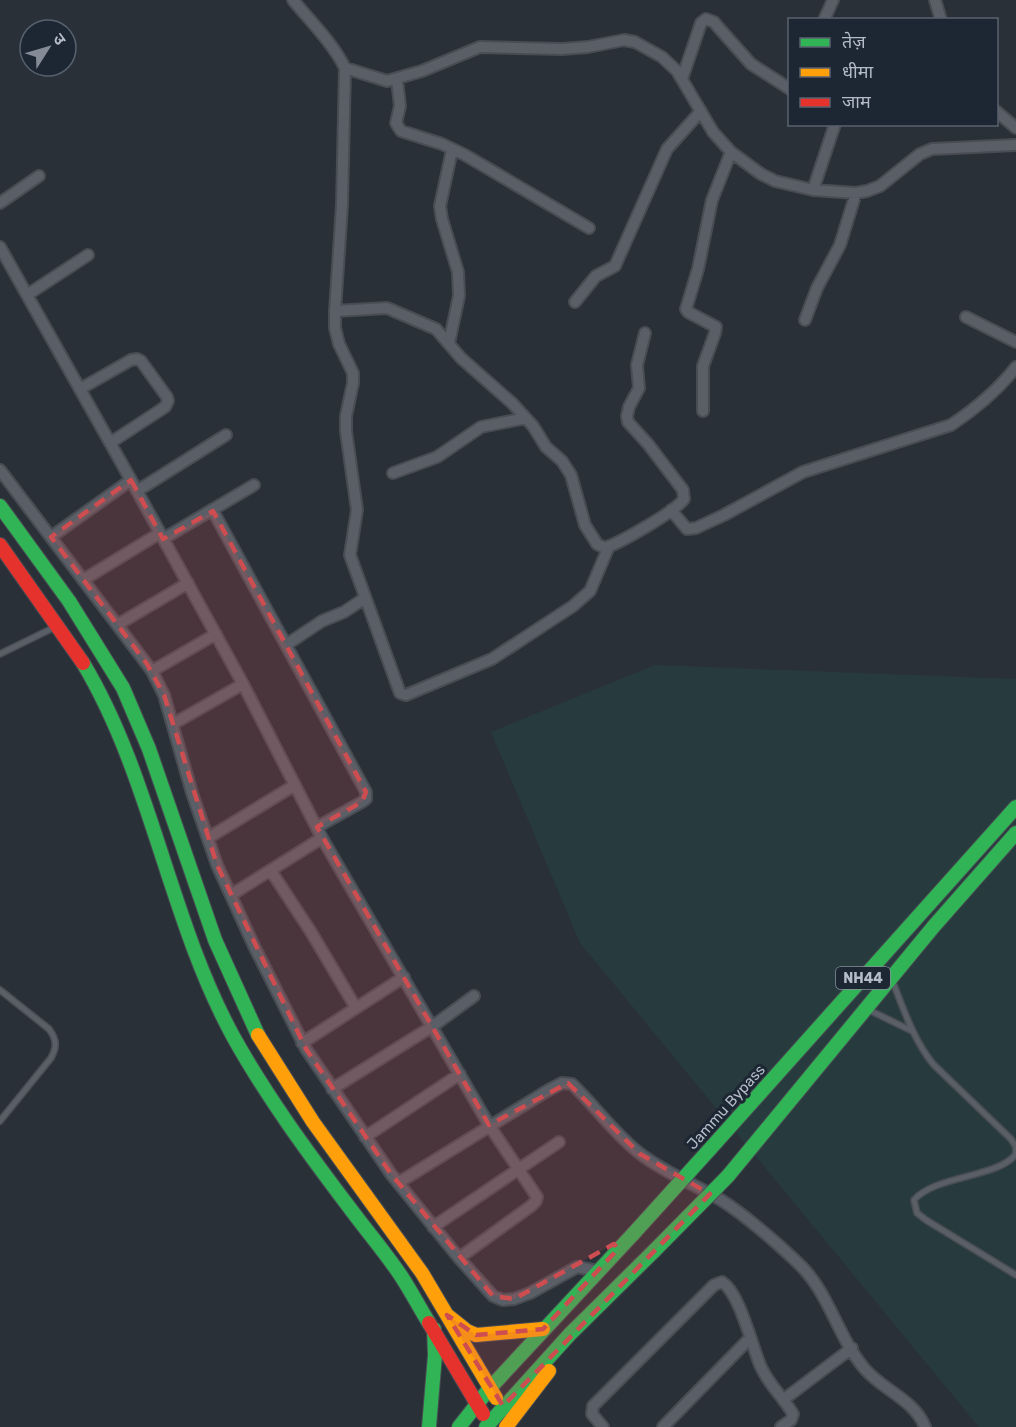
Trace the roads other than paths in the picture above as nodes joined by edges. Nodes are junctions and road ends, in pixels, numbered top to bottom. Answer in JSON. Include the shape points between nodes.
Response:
{"nodes":[{"id":1,"x":293,"y":0,"type":"edge"},
{"id":2,"x":833,"y":0,"type":"edge"},
{"id":3,"x":935,"y":0,"type":"edge"},
{"id":4,"x":825,"y":18,"type":"edge"},
{"id":5,"x":940,"y":18,"type":"edge"},
{"id":6,"x":345,"y":68,"type":"junction"},
{"id":7,"x":682,"y":79,"type":"junction"},
{"id":8,"x":397,"y":80,"type":"junction"},
{"id":9,"x":788,"y":88,"type":"edge"},
{"id":10,"x":701,"y":111,"type":"junction"},
{"id":11,"x":998,"y":113,"type":"edge"},
{"id":12,"x":835,"y":126,"type":"edge"},
{"id":13,"x":1016,"y":128,"type":"edge"},
{"id":14,"x":1016,"y":145,"type":"edge"},
{"id":15,"x":452,"y":150,"type":"junction"},
{"id":16,"x":731,"y":152,"type":"junction"},
{"id":17,"x":39,"y":176,"type":"dead end"},
{"id":18,"x":813,"y":190,"type":"junction"},
{"id":19,"x":856,"y":193,"type":"junction"},
{"id":20,"x":0,"y":202,"type":"edge"},
{"id":21,"x":589,"y":228,"type":"dead end"},
{"id":22,"x":0,"y":247,"type":"edge"},
{"id":23,"x":88,"y":255,"type":"dead end"},
{"id":24,"x":27,"y":295,"type":"junction"},
{"id":25,"x":575,"y":302,"type":"dead end"},
{"id":26,"x":335,"y":311,"type":"junction"},
{"id":27,"x":966,"y":317,"type":"dead end"},
{"id":28,"x":805,"y":320,"type":"dead end"},
{"id":29,"x":645,"y":333,"type":"dead end"},
{"id":30,"x":1016,"y":342,"type":"edge"},
{"id":31,"x":449,"y":343,"type":"junction"},
{"id":32,"x":1016,"y":367,"type":"edge"},
{"id":33,"x":80,"y":389,"type":"junction"},
{"id":34,"x":703,"y":411,"type":"dead end"},
{"id":35,"x":526,"y":418,"type":"junction"},
{"id":36,"x":226,"y":435,"type":"dead end"},
{"id":37,"x":110,"y":443,"type":"junction"},
{"id":38,"x":0,"y":470,"type":"edge"},
{"id":39,"x":393,"y":473,"type":"dead end"},
{"id":40,"x":131,"y":480,"type":"junction"},
{"id":41,"x":254,"y":485,"type":"dead end"},
{"id":42,"x":137,"y":491,"type":"junction"},
{"id":43,"x":0,"y":506,"type":"edge"},
{"id":44,"x":671,"y":510,"type":"junction"},
{"id":45,"x":213,"y":511,"type":"junction"},
{"id":46,"x":162,"y":536,"type":"junction"},
{"id":47,"x":51,"y":537,"type":"junction"},
{"id":48,"x":0,"y":545,"type":"edge"},
{"id":49,"x":609,"y":546,"type":"junction"},
{"id":50,"x":83,"y":580,"type":"junction"},
{"id":51,"x":188,"y":583,"type":"junction"},
{"id":52,"x":362,"y":600,"type":"junction"},
{"id":53,"x":117,"y":625,"type":"junction"},
{"id":54,"x":58,"y":626,"type":"junction"},
{"id":55,"x":216,"y":634,"type":"junction"},
{"id":56,"x":286,"y":645,"type":"junction"},
{"id":57,"x":0,"y":654,"type":"edge"},
{"id":58,"x":152,"y":671,"type":"junction"},
{"id":59,"x":243,"y":684,"type":"junction"},
{"id":60,"x":173,"y":724,"type":"junction"},
{"id":61,"x":295,"y":785,"type":"junction"},
{"id":62,"x":1016,"y":807,"type":"edge"},
{"id":63,"x":317,"y":827,"type":"junction"},
{"id":64,"x":1016,"y":834,"type":"edge"},
{"id":65,"x":208,"y":838,"type":"junction"},
{"id":66,"x":322,"y":838,"type":"junction"},
{"id":67,"x":271,"y":871,"type":"junction"},
{"id":68,"x":231,"y":895,"type":"junction"},
{"id":69,"x":404,"y":977,"type":"junction"},
{"id":70,"x":891,"y":978,"type":"junction"},
{"id":71,"x":0,"y":990,"type":"edge"},
{"id":72,"x":474,"y":996,"type":"dead end"},
{"id":73,"x":356,"y":1008,"type":"junction"},
{"id":74,"x":866,"y":1008,"type":"junction"},
{"id":75,"x":433,"y":1026,"type":"junction"},
{"id":76,"x":912,"y":1031,"type":"junction"},
{"id":77,"x":302,"y":1043,"type":"junction"},
{"id":78,"x":460,"y":1074,"type":"junction"},
{"id":79,"x":332,"y":1089,"type":"junction"},
{"id":80,"x":0,"y":1121,"type":"edge"},
{"id":81,"x":489,"y":1125,"type":"junction"},
{"id":82,"x":365,"y":1137,"type":"junction"},
{"id":83,"x":559,"y":1142,"type":"dead end"},
{"id":84,"x":519,"y":1168,"type":"junction"},
{"id":85,"x":398,"y":1183,"type":"junction"},
{"id":86,"x":433,"y":1227,"type":"junction"},
{"id":87,"x":459,"y":1258,"type":"junction"},
{"id":88,"x":598,"y":1271,"type":"junction"},
{"id":89,"x":1016,"y":1275,"type":"edge"},
{"id":90,"x":447,"y":1315,"type":"junction"},
{"id":91,"x":580,"y":1323,"type":"junction"},
{"id":92,"x":434,"y":1329,"type":"junction"},
{"id":93,"x":543,"y":1329,"type":"junction"},
{"id":94,"x":750,"y":1338,"type":"junction"},
{"id":95,"x":852,"y":1348,"type":"junction"},
{"id":96,"x":489,"y":1389,"type":"junction"},
{"id":97,"x":783,"y":1400,"type":"junction"},
{"id":98,"x":476,"y":1405,"type":"junction"},
{"id":99,"x":503,"y":1406,"type":"junction"},
{"id":100,"x":488,"y":1425,"type":"edge"},
{"id":101,"x":512,"y":1425,"type":"edge"},
{"id":102,"x":429,"y":1427,"type":"edge"},
{"id":103,"x":459,"y":1427,"type":"edge"},
{"id":104,"x":603,"y":1427,"type":"edge"},
{"id":105,"x":663,"y":1427,"type":"edge"},
{"id":106,"x":782,"y":1427,"type":"edge"},
{"id":107,"x":925,"y":1427,"type":"edge"}],
"edges":[{"from":1,"to":6,"type":"street","via":[[326,38]]},
{"from":2,"to":4,"type":"street"},
{"from":3,"to":5,"type":"street"},
{"from":6,"to":8,"type":"street","via":[[377,80]]},
{"from":6,"to":26,"type":"street"},
{"from":7,"to":8,"type":"street","via":[[662,57],[624,40],[562,49],[480,47]]},
{"from":7,"to":9,"type":"street","via":[[701,23],[706,19],[714,22],[751,64]]},
{"from":7,"to":10,"type":"street"},
{"from":8,"to":15,"type":"street","via":[[398,129]]},
{"from":10,"to":16,"type":"street"},
{"from":10,"to":25,"type":"street","via":[[667,149],[615,266],[596,276]]},
{"from":11,"to":13,"type":"street"},
{"from":12,"to":18,"type":"street"},
{"from":14,"to":19,"type":"street","via":[[932,148],[880,186]]},
{"from":15,"to":21,"type":"street"},
{"from":15,"to":31,"type":"street","via":[[440,206],[458,272],[459,296]]},
{"from":16,"to":18,"type":"street","via":[[775,181]]},
{"from":16,"to":34,"type":"street","via":[[712,200],[698,269],[686,303],[688,312],[716,327],[703,366]]},
{"from":17,"to":20,"type":"street"},
{"from":18,"to":19,"type":"street"},
{"from":19,"to":28,"type":"street","via":[[840,245]]},
{"from":22,"to":24,"type":"street"},
{"from":23,"to":24,"type":"street"},
{"from":24,"to":33,"type":"street"},
{"from":26,"to":31,"type":"street","via":[[387,308],[436,329]]},
{"from":26,"to":52,"type":"street","via":[[339,344],[353,383],[346,416],[357,510],[350,555]]},
{"from":27,"to":30,"type":"street"},
{"from":29,"to":44,"type":"street","via":[[637,365],[639,388],[627,416],[631,427],[682,490],[684,499]]},
{"from":31,"to":35,"type":"street"},
{"from":32,"to":44,"type":"street","via":[[968,414],[951,425],[802,472],[696,528],[687,529]]},
{"from":33,"to":37,"type":"street"},
{"from":33,"to":37,"type":"street","via":[[137,359],[167,397],[165,407]]},
{"from":35,"to":39,"type":"street","via":[[481,426],[437,457]]},
{"from":35,"to":49,"type":"street","via":[[568,469],[590,535],[601,548]]},
{"from":36,"to":42,"type":"street"},
{"from":37,"to":40,"type":"street"},
{"from":38,"to":47,"type":"street"},
{"from":40,"to":42,"type":"street"},
{"from":40,"to":47,"type":"street"},
{"from":41,"to":45,"type":"street"},
{"from":42,"to":46,"type":"street"},
{"from":43,"to":90,"type":"main road","via":[[69,601],[123,688],[215,940],[257,1034]]},
{"from":44,"to":49,"type":"street"},
{"from":45,"to":46,"type":"street"},
{"from":45,"to":56,"type":"street"},
{"from":46,"to":50,"type":"street"},
{"from":46,"to":51,"type":"street"},
{"from":47,"to":50,"type":"street"},
{"from":48,"to":54,"type":"main road"},
{"from":49,"to":52,"type":"street","via":[[590,591],[583,598],[492,659],[406,695],[397,688]]},
{"from":50,"to":53,"type":"street"},
{"from":51,"to":53,"type":"street"},
{"from":51,"to":55,"type":"street"},
{"from":52,"to":56,"type":"street"},
{"from":53,"to":58,"type":"street"},
{"from":54,"to":57,"type":"lane"},
{"from":54,"to":92,"type":"main road","via":[[84,664],[110,714],[208,984],[234,1038],[298,1139],[400,1275]]},
{"from":55,"to":58,"type":"street"},
{"from":55,"to":59,"type":"street"},
{"from":56,"to":63,"type":"street","via":[[366,792],[362,802]]},
{"from":58,"to":60,"type":"street"},
{"from":59,"to":60,"type":"street"},
{"from":59,"to":61,"type":"street"},
{"from":60,"to":65,"type":"street"},
{"from":61,"to":63,"type":"street"},
{"from":61,"to":65,"type":"street"},
{"from":62,"to":88,"type":"main road","name":"Jammu Bypass","number":"NH44","bridge":true},
{"from":63,"to":66,"type":"street"},
{"from":64,"to":70,"type":"main road","number":"NH44"},
{"from":65,"to":68,"type":"street"},
{"from":66,"to":67,"type":"street"},
{"from":66,"to":69,"type":"street"},
{"from":67,"to":68,"type":"street"},
{"from":67,"to":73,"type":"street"},
{"from":68,"to":77,"type":"street"},
{"from":69,"to":73,"type":"street"},
{"from":69,"to":75,"type":"street"},
{"from":70,"to":74,"type":"main road","number":"NH44"},
{"from":70,"to":76,"type":"lane"},
{"from":71,"to":80,"type":"lane","via":[[50,1029],[56,1049]]},
{"from":72,"to":75,"type":"street"},
{"from":73,"to":77,"type":"street"},
{"from":74,"to":76,"type":"lane"},
{"from":74,"to":91,"type":"main road","number":"NH44","bridge":true,"via":[[728,1176]]},
{"from":75,"to":78,"type":"street"},
{"from":75,"to":79,"type":"street"},
{"from":76,"to":89,"type":"lane","via":[[933,1064],[1016,1147],[1016,1154],[1005,1163],[928,1189],[914,1200],[915,1208],[926,1220]]},
{"from":77,"to":79,"type":"street"},
{"from":78,"to":81,"type":"street"},
{"from":78,"to":82,"type":"street"},
{"from":79,"to":82,"type":"street"},
{"from":81,"to":84,"type":"street"},
{"from":81,"to":85,"type":"street"},
{"from":81,"to":95,"type":"street","via":[[562,1083],[572,1084],[640,1154],[723,1201],[799,1264],[820,1288]]},
{"from":82,"to":85,"type":"street"},
{"from":83,"to":84,"type":"street"},
{"from":84,"to":86,"type":"street"},
{"from":84,"to":87,"type":"street","via":[[536,1201]]},
{"from":85,"to":86,"type":"street"},
{"from":86,"to":87,"type":"street"},
{"from":87,"to":88,"type":"street","via":[[486,1290],[503,1300],[530,1293],[577,1267]]},
{"from":88,"to":93,"type":"main road","name":"Jammu Bypass","number":"NH44"},
{"from":90,"to":93,"type":"main road","via":[[476,1335]]},
{"from":90,"to":96,"type":"main road"},
{"from":91,"to":99,"type":"main road","number":"NH44"},
{"from":91,"to":101,"type":"main road"},
{"from":92,"to":98,"type":"main road"},
{"from":92,"to":102,"type":"main road"},
{"from":93,"to":96,"type":"main road","name":"Jammu Bypass","number":"NH44"},
{"from":94,"to":97,"type":"street","via":[[761,1367]]},
{"from":94,"to":104,"type":"street","via":[[730,1289],[718,1282],[593,1406],[592,1414]]},
{"from":94,"to":105,"type":"street"},
{"from":95,"to":97,"type":"street"},
{"from":95,"to":107,"type":"street","via":[[873,1378],[910,1405]]},
{"from":96,"to":98,"type":"main road","name":"Jammu Bypass","number":"NH44"},
{"from":96,"to":99,"type":"main road"},
{"from":97,"to":106,"type":"street","via":[[793,1414]]},
{"from":98,"to":100,"type":"main road"},
{"from":98,"to":103,"type":"main road","name":"Jammu Bypass","number":"NH44"},
{"from":99,"to":100,"type":"main road","number":"NH44"}]}
